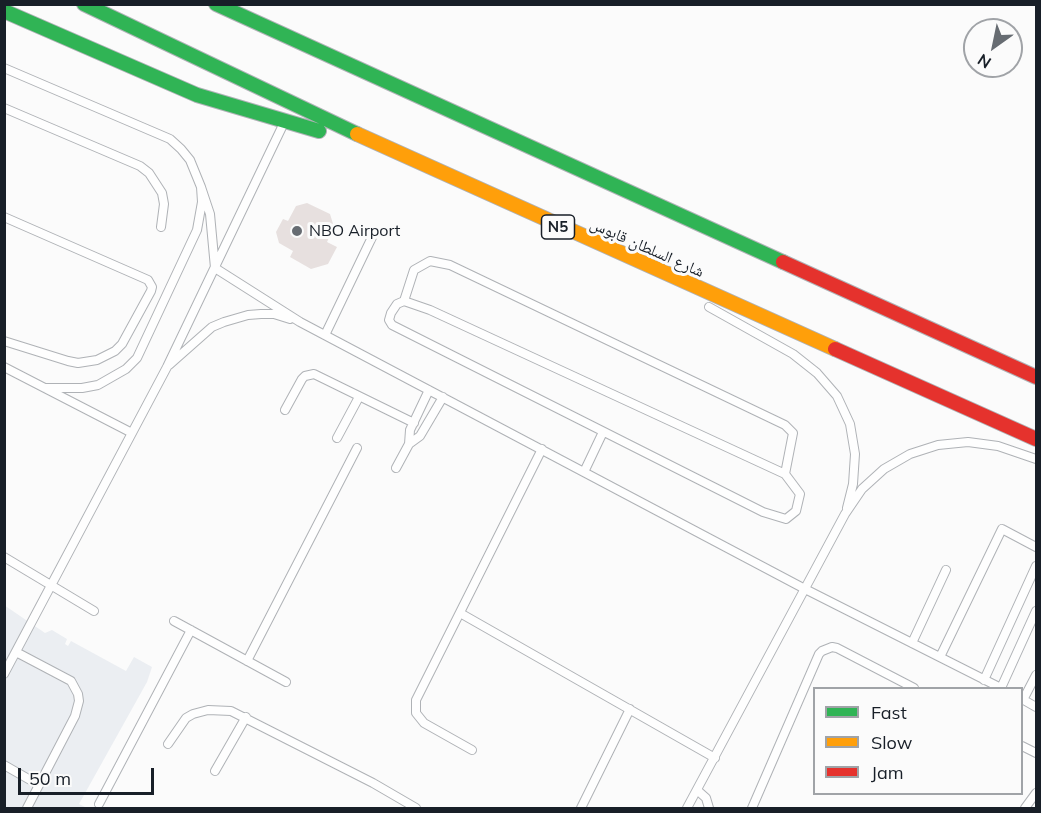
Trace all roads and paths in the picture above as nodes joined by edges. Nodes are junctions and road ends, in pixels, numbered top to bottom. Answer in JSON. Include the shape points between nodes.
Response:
{"nodes":[{"id":1,"x":84,"y":4,"type":"edge"},
{"id":2,"x":216,"y":4,"type":"edge"},
{"id":3,"x":4,"y":11,"type":"edge"},
{"id":4,"x":4,"y":68,"type":"edge"},
{"id":5,"x":4,"y":108,"type":"edge"},
{"id":6,"x":285,"y":121,"type":"junction"},
{"id":7,"x":405,"y":157,"type":"junction"},
{"id":8,"x":201,"y":187,"type":"junction"},
{"id":9,"x":4,"y":217,"type":"edge"},
{"id":10,"x":161,"y":227,"type":"dead end"},
{"id":11,"x":375,"y":231,"type":"dead end"},
{"id":12,"x":590,"y":241,"type":"junction"},
{"id":13,"x":215,"y":268,"type":"junction"},
{"id":14,"x":661,"y":280,"type":"dead end"},
{"id":15,"x":404,"y":301,"type":"junction"},
{"id":16,"x":701,"y":303,"type":"dead end"},
{"id":17,"x":300,"y":322,"type":"junction"},
{"id":18,"x":325,"y":335,"type":"junction"},
{"id":19,"x":4,"y":341,"type":"edge"},
{"id":20,"x":4,"y":367,"type":"edge"},
{"id":21,"x":167,"y":367,"type":"junction"},
{"id":22,"x":1036,"y":377,"type":"edge"},
{"id":23,"x":45,"y":388,"type":"junction"},
{"id":24,"x":429,"y":390,"type":"junction"},
{"id":25,"x":359,"y":397,"type":"junction"},
{"id":26,"x":443,"y":397,"type":"junction"},
{"id":27,"x":285,"y":410,"type":"dead end"},
{"id":28,"x":414,"y":423,"type":"junction"},
{"id":29,"x":603,"y":432,"type":"junction"},
{"id":30,"x":132,"y":433,"type":"junction"},
{"id":31,"x":338,"y":438,"type":"dead end"},
{"id":32,"x":1036,"y":439,"type":"edge"},
{"id":33,"x":409,"y":444,"type":"junction"},
{"id":34,"x":357,"y":448,"type":"dead end"},
{"id":35,"x":542,"y":449,"type":"junction"},
{"id":36,"x":1036,"y":459,"type":"edge"},
{"id":37,"x":396,"y":468,"type":"dead end"},
{"id":38,"x":584,"y":472,"type":"junction"},
{"id":39,"x":785,"y":474,"type":"junction"},
{"id":40,"x":845,"y":514,"type":"junction"},
{"id":41,"x":1036,"y":547,"type":"edge"},
{"id":42,"x":4,"y":557,"type":"edge"},
{"id":43,"x":1036,"y":566,"type":"edge"},
{"id":44,"x":946,"y":570,"type":"dead end"},
{"id":45,"x":51,"y":585,"type":"junction"},
{"id":46,"x":806,"y":589,"type":"junction"},
{"id":47,"x":94,"y":611,"type":"dead end"},
{"id":48,"x":1036,"y":611,"type":"edge"},
{"id":49,"x":460,"y":613,"type":"junction"},
{"id":50,"x":174,"y":621,"type":"dead end"},
{"id":51,"x":191,"y":630,"type":"junction"},
{"id":52,"x":912,"y":643,"type":"junction"},
{"id":53,"x":16,"y":652,"type":"junction"},
{"id":54,"x":940,"y":657,"type":"junction"},
{"id":55,"x":247,"y":661,"type":"junction"},
{"id":56,"x":4,"y":674,"type":"edge"},
{"id":57,"x":1036,"y":675,"type":"edge"},
{"id":58,"x":984,"y":680,"type":"junction"},
{"id":59,"x":286,"y":682,"type":"dead end"},
{"id":60,"x":912,"y":687,"type":"edge"},
{"id":61,"x":999,"y":687,"type":"edge"},
{"id":62,"x":1001,"y":687,"type":"edge"},
{"id":63,"x":1023,"y":698,"type":"edge"},
{"id":64,"x":630,"y":710,"type":"junction"},
{"id":65,"x":246,"y":717,"type":"junction"},
{"id":66,"x":168,"y":744,"type":"dead end"},
{"id":67,"x":472,"y":750,"type":"dead end"},
{"id":68,"x":716,"y":758,"type":"junction"},
{"id":69,"x":4,"y":765,"type":"edge"},
{"id":70,"x":215,"y":771,"type":"dead end"},
{"id":71,"x":39,"y":785,"type":"junction"},
{"id":72,"x":697,"y":790,"type":"junction"},
{"id":73,"x":1036,"y":793,"type":"edge"},
{"id":74,"x":99,"y":804,"type":"dead end"},
{"id":75,"x":1026,"y":806,"type":"edge"},
{"id":76,"x":27,"y":808,"type":"edge"},
{"id":77,"x":416,"y":808,"type":"edge"},
{"id":78,"x":581,"y":808,"type":"edge"},
{"id":79,"x":687,"y":808,"type":"edge"},
{"id":80,"x":709,"y":808,"type":"edge"},
{"id":81,"x":752,"y":808,"type":"edge"}],
"edges":[{"from":1,"to":7,"type":"highway","name":"شارع السلطان قابوس","number":"N5"},
{"from":2,"to":22,"type":"highway"},
{"from":3,"to":6,"type":"highway","via":[[197,95]]},
{"from":4,"to":8,"type":"lane","via":[[157,132],[190,160]]},
{"from":5,"to":10,"type":"lane","via":[[140,166],[162,193]]},
{"from":6,"to":7,"type":"highway"},
{"from":6,"to":13,"type":"lane"},
{"from":7,"to":12,"type":"highway","name":"شارع السلطان قابوس","number":"N5"},
{"from":8,"to":13,"type":"lane","via":[[210,214]]},
{"from":8,"to":23,"type":"lane","via":[[197,230],[137,358],[98,385]]},
{"from":9,"to":19,"type":"lane","via":[[148,280],[152,291],[122,344],[97,360],[68,361]]},
{"from":11,"to":18,"type":"lane"},
{"from":12,"to":14,"type":"lane"},
{"from":12,"to":32,"type":"highway","name":"شارع السلطان قابوس","number":"N5"},
{"from":13,"to":17,"type":"lane"},
{"from":13,"to":21,"type":"lane"},
{"from":15,"to":29,"type":"lane","via":[[391,313],[392,325]]},
{"from":15,"to":39,"type":"lane"},
{"from":15,"to":39,"type":"lane","via":[[414,270],[430,261],[450,265],[785,425],[793,433]]},
{"from":16,"to":40,"type":"lane","via":[[793,354],[837,396],[850,424],[855,454],[854,484]]},
{"from":17,"to":18,"type":"lane"},
{"from":17,"to":21,"type":"lane","via":[[261,314],[224,322],[212,327]]},
{"from":18,"to":24,"type":"lane"},
{"from":20,"to":23,"type":"lane"},
{"from":21,"to":30,"type":"lane"},
{"from":23,"to":30,"type":"lane"},
{"from":24,"to":26,"type":"lane"},
{"from":24,"to":28,"type":"lane"},
{"from":25,"to":27,"type":"lane","via":[[309,374],[302,379]]},
{"from":25,"to":28,"type":"lane"},
{"from":25,"to":31,"type":"lane"},
{"from":26,"to":33,"type":"lane","via":[[420,436]]},
{"from":26,"to":35,"type":"lane"},
{"from":28,"to":33,"type":"lane"},
{"from":29,"to":38,"type":"lane"},
{"from":29,"to":39,"type":"lane","via":[[763,512],[786,519],[796,511],[800,494]]},
{"from":30,"to":45,"type":"lane"},
{"from":33,"to":37,"type":"lane"},
{"from":34,"to":55,"type":"lane"},
{"from":35,"to":38,"type":"lane"},
{"from":35,"to":49,"type":"lane"},
{"from":36,"to":40,"type":"lane","via":[[998,446],[968,442],[938,445],[910,454],[884,469],[862,489]]},
{"from":38,"to":46,"type":"lane"},
{"from":40,"to":46,"type":"lane"},
{"from":41,"to":54,"type":"lane","via":[[1002,529]]},
{"from":42,"to":45,"type":"lane"},
{"from":43,"to":58,"type":"lane"},
{"from":44,"to":52,"type":"lane"},
{"from":45,"to":47,"type":"lane"},
{"from":45,"to":53,"type":"lane"},
{"from":46,"to":52,"type":"lane"},
{"from":46,"to":68,"type":"lane"},
{"from":48,"to":62,"type":"lane"},
{"from":49,"to":64,"type":"lane"},
{"from":49,"to":67,"type":"lane","via":[[415,707],[424,723]]},
{"from":50,"to":51,"type":"lane"},
{"from":51,"to":55,"type":"lane"},
{"from":51,"to":74,"type":"lane"},
{"from":52,"to":54,"type":"lane"},
{"from":53,"to":56,"type":"lane"},
{"from":53,"to":71,"type":"lane","via":[[64,676],[78,694],[78,709]]},
{"from":54,"to":58,"type":"lane"},
{"from":55,"to":59,"type":"lane"},
{"from":57,"to":63,"type":"lane"},
{"from":58,"to":61,"type":"lane"},
{"from":60,"to":81,"type":"lane","via":[[837,648],[822,651]]},
{"from":64,"to":68,"type":"lane"},
{"from":64,"to":78,"type":"lane"},
{"from":65,"to":66,"type":"lane","via":[[223,710],[200,712],[186,718]]},
{"from":65,"to":70,"type":"lane"},
{"from":65,"to":77,"type":"lane"},
{"from":68,"to":72,"type":"lane"},
{"from":69,"to":71,"type":"lane"},
{"from":71,"to":76,"type":"lane"},
{"from":72,"to":79,"type":"lane"},
{"from":72,"to":80,"type":"lane","via":[[706,798]]},
{"from":73,"to":75,"type":"lane"}]}
